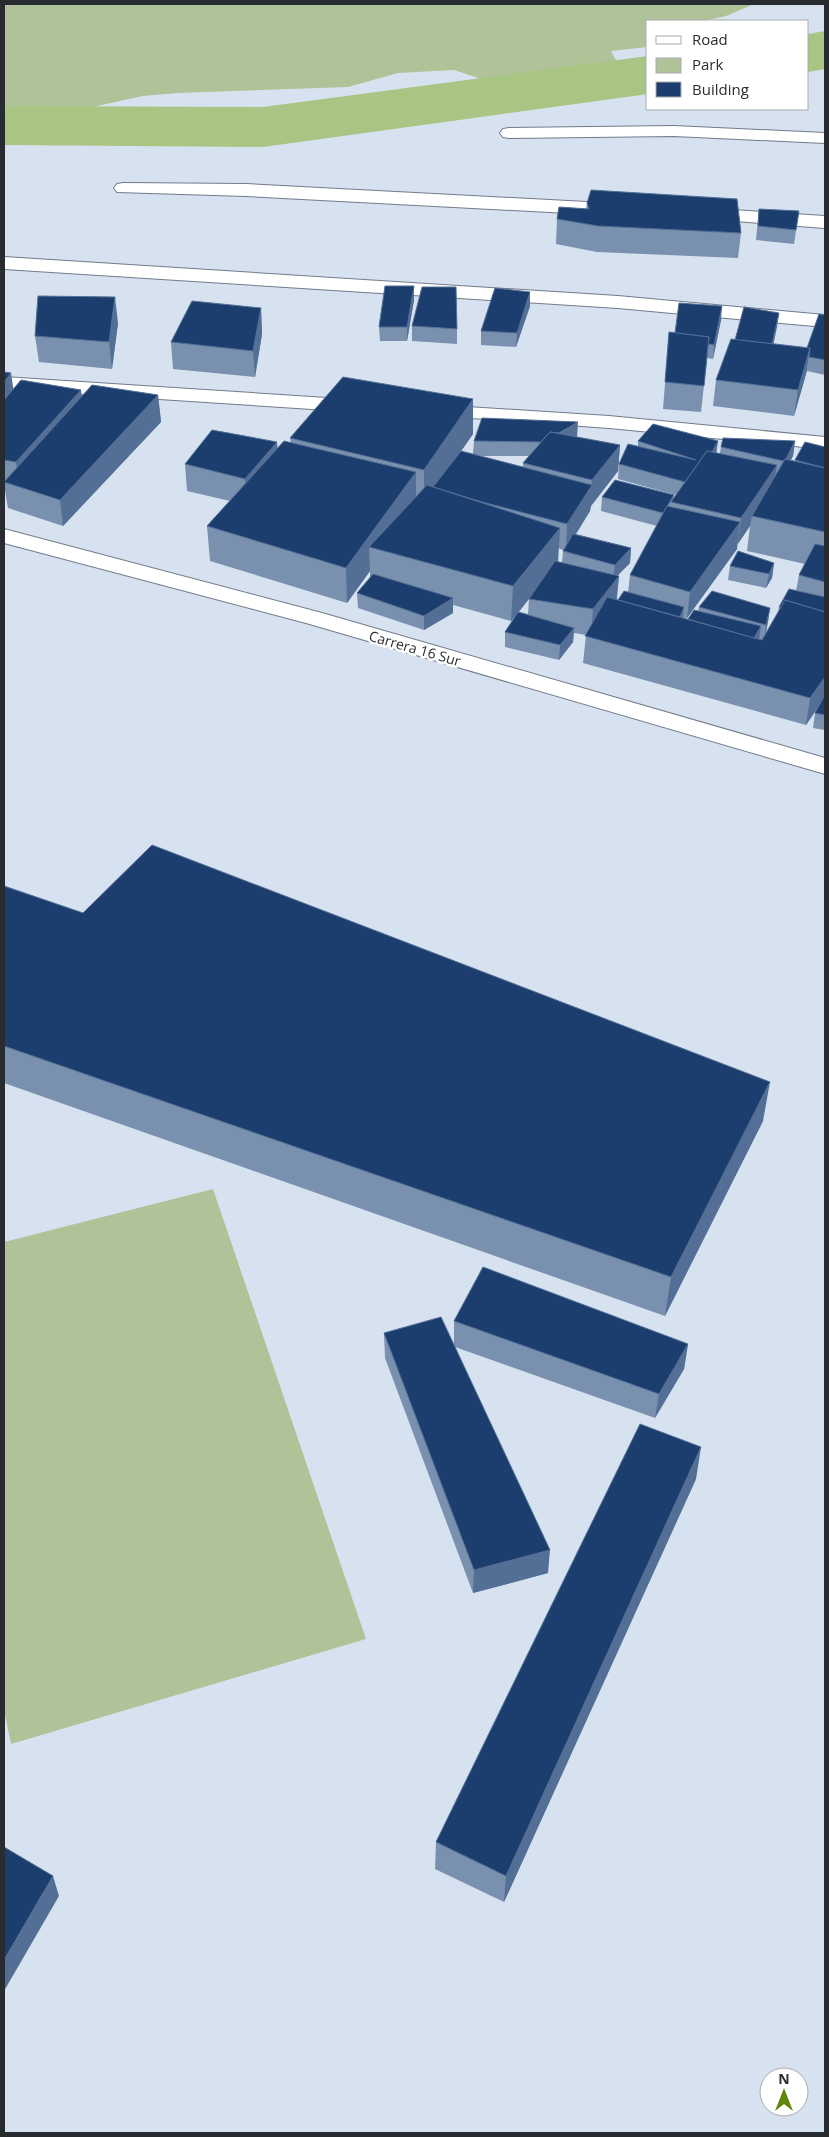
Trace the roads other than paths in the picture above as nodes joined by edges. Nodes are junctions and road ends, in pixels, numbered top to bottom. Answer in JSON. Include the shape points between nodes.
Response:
{"nodes":[{"id":1,"x":509,"y":133,"type":"dead end"},
{"id":2,"x":825,"y":138,"type":"edge"},
{"id":3,"x":123,"y":188,"type":"dead end"},
{"id":4,"x":644,"y":211,"type":"edge"},
{"id":5,"x":682,"y":213,"type":"edge"},
{"id":6,"x":825,"y":222,"type":"edge"},
{"id":7,"x":4,"y":263,"type":"edge"},
{"id":8,"x":825,"y":321,"type":"edge"},
{"id":9,"x":4,"y":383,"type":"edge"},
{"id":10,"x":381,"y":407,"type":"edge"},
{"id":11,"x":420,"y":410,"type":"edge"},
{"id":12,"x":825,"y":442,"type":"edge"},
{"id":13,"x":4,"y":536,"type":"edge"},
{"id":14,"x":825,"y":766,"type":"edge"}],
"edges":[{"from":1,"to":2,"type":"street","via":[[674,131]]},
{"from":3,"to":4,"type":"street","via":[[246,190]]},
{"from":5,"to":6,"type":"street"},
{"from":7,"to":8,"type":"street","via":[[618,302]]},
{"from":9,"to":10,"type":"street"},
{"from":11,"to":12,"type":"street","via":[[609,422]]},
{"from":13,"to":14,"type":"street","name":"Carrera 16 Sur","via":[[314,618]]}]}
